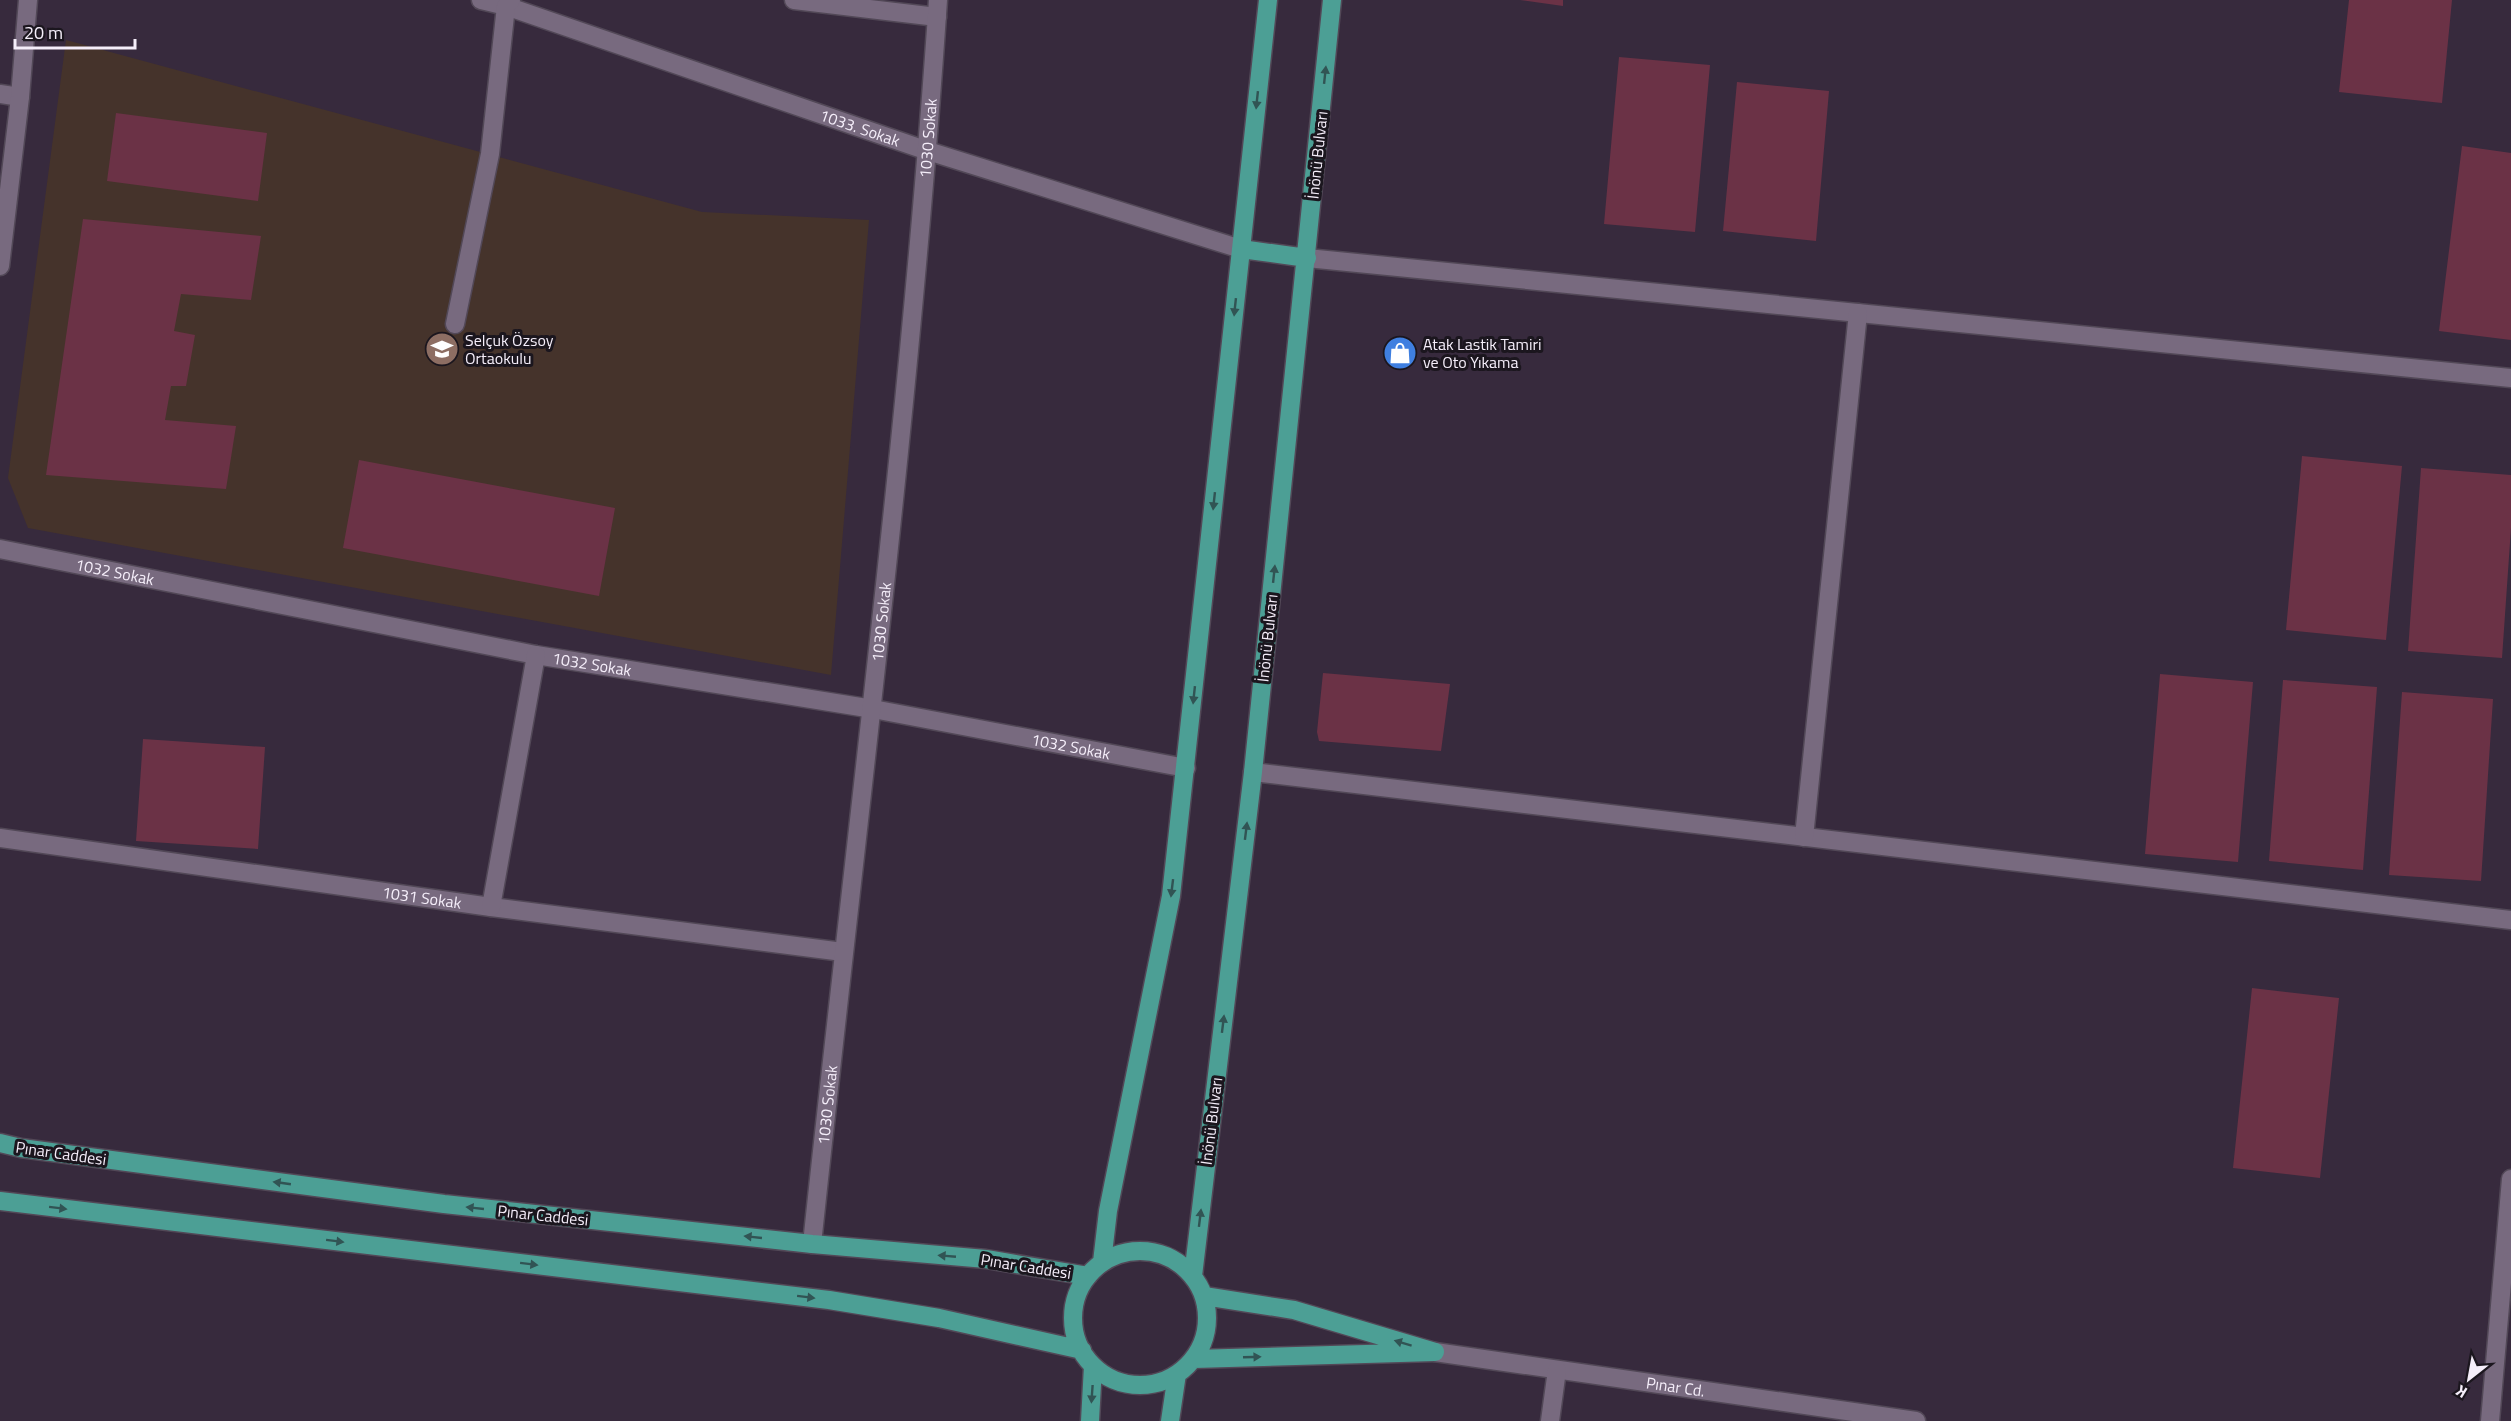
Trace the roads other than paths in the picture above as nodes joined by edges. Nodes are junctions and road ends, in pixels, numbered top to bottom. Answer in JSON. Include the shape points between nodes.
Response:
{"nodes":[{"id":1,"x":28,"y":0,"type":"edge"},
{"id":2,"x":481,"y":0,"type":"edge"},
{"id":3,"x":794,"y":0,"type":"edge"},
{"id":4,"x":1268,"y":0,"type":"edge"},
{"id":5,"x":1332,"y":0,"type":"edge"},
{"id":6,"x":830,"y":2,"type":"edge"},
{"id":7,"x":509,"y":3,"type":"edge"},
{"id":8,"x":938,"y":8,"type":"edge"},
{"id":9,"x":0,"y":94,"type":"edge"},
{"id":10,"x":20,"y":97,"type":"junction"},
{"id":11,"x":928,"y":151,"type":"junction"},
{"id":12,"x":1241,"y":249,"type":"junction"},
{"id":13,"x":1307,"y":258,"type":"junction"},
{"id":14,"x":0,"y":266,"type":"edge"},
{"id":15,"x":1858,"y":313,"type":"junction"},
{"id":16,"x":455,"y":324,"type":"dead end"},
{"id":17,"x":2511,"y":378,"type":"edge"},
{"id":18,"x":0,"y":549,"type":"edge"},
{"id":19,"x":536,"y":655,"type":"junction"},
{"id":20,"x":873,"y":709,"type":"junction"},
{"id":21,"x":1186,"y":768,"type":"junction"},
{"id":22,"x":1253,"y":772,"type":"junction"},
{"id":23,"x":1804,"y":837,"type":"junction"},
{"id":24,"x":0,"y":838,"type":"edge"},
{"id":25,"x":491,"y":907,"type":"junction"},
{"id":26,"x":2511,"y":920,"type":"edge"},
{"id":27,"x":843,"y":952,"type":"junction"},
{"id":28,"x":0,"y":1143,"type":"edge"},
{"id":29,"x":2511,"y":1179,"type":"edge"},
{"id":30,"x":0,"y":1201,"type":"edge"},
{"id":31,"x":812,"y":1244,"type":"junction"},
{"id":32,"x":1102,"y":1262,"type":"junction"},
{"id":33,"x":1088,"y":1276,"type":"junction"},
{"id":34,"x":1193,"y":1276,"type":"junction"},
{"id":35,"x":1204,"y":1296,"type":"junction"},
{"id":36,"x":1082,"y":1350,"type":"junction"},
{"id":37,"x":1435,"y":1352,"type":"junction"},
{"id":38,"x":1194,"y":1359,"type":"junction"},
{"id":39,"x":1093,"y":1366,"type":"junction"},
{"id":40,"x":1557,"y":1370,"type":"junction"},
{"id":41,"x":1178,"y":1374,"type":"junction"},
{"id":42,"x":1842,"y":1416,"type":"edge"},
{"id":43,"x":1090,"y":1421,"type":"edge"},
{"id":44,"x":1170,"y":1421,"type":"edge"},
{"id":45,"x":1550,"y":1421,"type":"edge"},
{"id":46,"x":1916,"y":1421,"type":"edge"},
{"id":47,"x":2490,"y":1421,"type":"edge"}],
"edges":[{"from":1,"to":10,"type":"street"},
{"from":2,"to":7,"type":"street","name":"1033. Sokak"},
{"from":3,"to":6,"type":"street"},
{"from":4,"to":12,"type":"main road","one_way":true},
{"from":13,"to":5,"type":"main road","name":"İnönü Bulvarı","one_way":true},
{"from":6,"to":8,"type":"street"},
{"from":7,"to":11,"type":"street","name":"1033. Sokak"},
{"from":7,"to":16,"type":"street","via":[[490,154]]},
{"from":8,"to":11,"type":"street","name":"1030 Sokak"},
{"from":9,"to":10,"type":"street"},
{"from":10,"to":14,"type":"street"},
{"from":11,"to":12,"type":"street","name":"1033. Sokak"},
{"from":11,"to":20,"type":"street","name":"1030 Sokak"},
{"from":12,"to":13,"type":"main road"},
{"from":12,"to":21,"type":"main road","one_way":true},
{"from":13,"to":15,"type":"street"},
{"from":22,"to":13,"type":"main road","name":"İnönü Bulvarı","one_way":true},
{"from":15,"to":17,"type":"street"},
{"from":15,"to":23,"type":"street"},
{"from":18,"to":19,"type":"street","name":"1032 Sokak"},
{"from":19,"to":20,"type":"street","name":"1032 Sokak"},
{"from":19,"to":25,"type":"street"},
{"from":20,"to":21,"type":"street","name":"1032 Sokak"},
{"from":20,"to":27,"type":"street","name":"1030 Sokak"},
{"from":21,"to":32,"type":"main road","one_way":true,"via":[[1172,896],[1108,1211]]},
{"from":22,"to":23,"type":"street"},
{"from":34,"to":22,"type":"main road","name":"İnönü Bulvarı","one_way":true},
{"from":23,"to":26,"type":"street"},
{"from":24,"to":25,"type":"street","name":"1031 Sokak"},
{"from":25,"to":27,"type":"street","name":"1031 Sokak"},
{"from":27,"to":31,"type":"street","name":"1030 Sokak"},
{"from":31,"to":28,"type":"main road","name":"Pınar Caddesi","one_way":true,"via":[[444,1204]]},
{"from":29,"to":47,"type":"street"},
{"from":30,"to":36,"type":"main road","one_way":true,"via":[[829,1299],[939,1318]]},
{"from":33,"to":31,"type":"main road","name":"Pınar Caddesi","one_way":true,"via":[[986,1259]]},
{"from":32,"to":33,"type":"main road"},
{"from":32,"to":34,"type":"main road","via":[[1140,1251],[1160,1254],[1178,1262]]},
{"from":33,"to":36,"type":"main road","via":[[1073,1312],[1074,1332]]},
{"from":34,"to":35,"type":"main road"},
{"from":37,"to":35,"type":"main road","one_way":true,"via":[[1294,1310]]},
{"from":35,"to":38,"type":"main road","via":[[1208,1318],[1204,1339]]},
{"from":36,"to":39,"type":"main road"},
{"from":38,"to":37,"type":"main road","one_way":true},
{"from":37,"to":40,"type":"street","name":"Pınar Cd."},
{"from":38,"to":41,"type":"main road"},
{"from":39,"to":41,"type":"main road","via":[[1112,1379],[1134,1385],[1157,1383]]},
{"from":39,"to":43,"type":"main road","one_way":true},
{"from":40,"to":42,"type":"street","name":"Pınar Cd."},
{"from":40,"to":45,"type":"street"},
{"from":41,"to":44,"type":"main road"},
{"from":42,"to":46,"type":"street","name":"Pınar Cd."}]}
